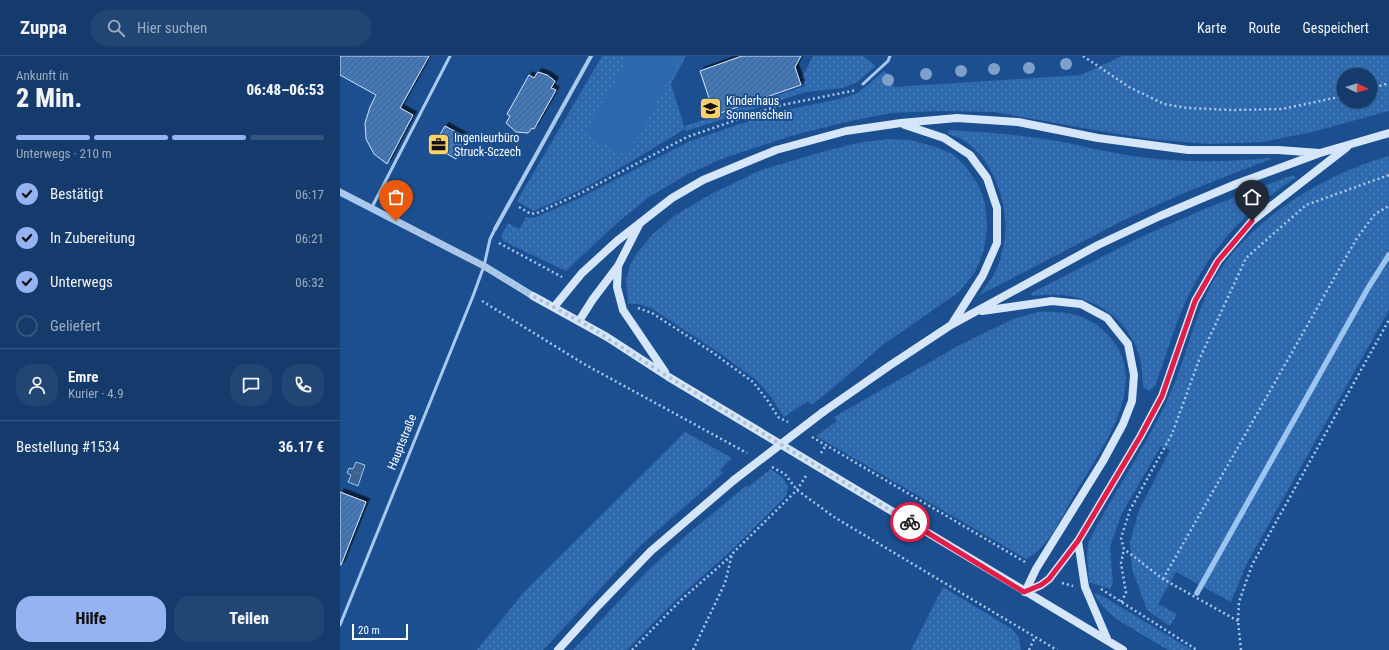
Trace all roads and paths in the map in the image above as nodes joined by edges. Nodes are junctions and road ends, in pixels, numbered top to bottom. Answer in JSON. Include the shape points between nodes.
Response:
{"nodes":[{"id":1,"x":450,"y":56,"type":"edge"},
{"id":2,"x":591,"y":56,"type":"edge"},
{"id":3,"x":890,"y":56,"type":"edge"},
{"id":4,"x":1083,"y":56,"type":"edge"},
{"id":5,"x":1389,"y":83,"type":"edge"},
{"id":6,"x":863,"y":84,"type":"joint"},
{"id":7,"x":1377,"y":87,"type":"edge"},
{"id":8,"x":1337,"y":97,"type":"edge"},
{"id":9,"x":901,"y":123,"type":"junction"},
{"id":10,"x":1389,"y":133,"type":"edge"},
{"id":11,"x":1351,"y":144,"type":"junction"},
{"id":12,"x":1320,"y":153,"type":"junction"},
{"id":13,"x":1389,"y":175,"type":"edge"},
{"id":14,"x":340,"y":190,"type":"edge"},
{"id":15,"x":1389,"y":206,"type":"edge"},
{"id":16,"x":371,"y":208,"type":"junction"},
{"id":17,"x":531,"y":214,"type":"dead end"},
{"id":18,"x":642,"y":220,"type":"junction"},
{"id":19,"x":495,"y":229,"type":"joint"},
{"id":20,"x":490,"y":238,"type":"junction"},
{"id":21,"x":484,"y":266,"type":"junction"},
{"id":22,"x":618,"y":266,"type":"junction"},
{"id":23,"x":573,"y":283,"type":"junction"},
{"id":24,"x":473,"y":296,"type":"junction"},
{"id":25,"x":533,"y":296,"type":"joint"},
{"id":26,"x":554,"y":307,"type":"junction"},
{"id":27,"x":623,"y":310,"type":"junction"},
{"id":28,"x":976,"y":311,"type":"junction"},
{"id":29,"x":1389,"y":320,"type":"edge"},
{"id":30,"x":579,"y":321,"type":"junction"},
{"id":31,"x":952,"y":325,"type":"junction"},
{"id":32,"x":667,"y":376,"type":"junction"},
{"id":33,"x":792,"y":425,"type":"dead end"},
{"id":34,"x":805,"y":433,"type":"dead end"},
{"id":35,"x":750,"y":455,"type":"dead end"},
{"id":36,"x":771,"y":466,"type":"dead end"},
{"id":37,"x":797,"y":490,"type":"junction"},
{"id":38,"x":1078,"y":541,"type":"junction"},
{"id":39,"x":1124,"y":549,"type":"junction"},
{"id":40,"x":732,"y":554,"type":"junction"},
{"id":41,"x":1036,"y":569,"type":"junction"},
{"id":42,"x":1049,"y":579,"type":"junction"},
{"id":43,"x":1163,"y":579,"type":"junction"},
{"id":44,"x":1086,"y":587,"type":"junction"},
{"id":45,"x":1024,"y":592,"type":"junction"},
{"id":46,"x":1121,"y":602,"type":"junction"},
{"id":47,"x":1238,"y":621,"type":"junction"},
{"id":48,"x":340,"y":625,"type":"edge"},
{"id":49,"x":1035,"y":637,"type":"junction"},
{"id":50,"x":1108,"y":641,"type":"junction"},
{"id":51,"x":558,"y":650,"type":"edge"},
{"id":52,"x":632,"y":650,"type":"edge"},
{"id":53,"x":693,"y":650,"type":"edge"},
{"id":54,"x":1029,"y":650,"type":"edge"},
{"id":55,"x":1057,"y":650,"type":"edge"},
{"id":56,"x":1123,"y":650,"type":"edge"},
{"id":57,"x":1197,"y":650,"type":"edge"},
{"id":58,"x":1241,"y":650,"type":"edge"}],
"edges":[{"from":1,"to":16,"type":"lane"},
{"from":2,"to":19,"type":"street"},
{"from":3,"to":6,"type":"lane","via":[[888,61]]},
{"from":4,"to":8,"type":"path","via":[[1129,88],[1164,104],[1187,108],[1282,109]]},
{"from":5,"to":7,"type":"path"},
{"from":6,"to":17,"type":"path","via":[[852,91],[777,106],[687,136],[576,196]]},
{"from":9,"to":12,"type":"main road","via":[[957,118],[1018,122],[1098,138],[1188,150],[1278,150]]},
{"from":9,"to":18,"type":"main road","via":[[846,131],[776,150],[703,180]]},
{"from":9,"to":31,"type":"main road","via":[[944,138],[970,156],[987,178],[997,208],[997,243],[983,275]]},
{"from":10,"to":11,"type":"main road"},
{"from":11,"to":12,"type":"main road"},
{"from":11,"to":38,"type":"main road","via":[[1252,221],[1218,261],[1195,301],[1162,396]]},
{"from":12,"to":28,"type":"main road","via":[[1160,216]]},
{"from":13,"to":39,"type":"path","via":[[1306,205],[1246,258],[1199,360],[1172,434],[1130,510],[1121,538]]},
{"from":14,"to":16,"type":"street"},
{"from":15,"to":43,"type":"path","via":[[1375,214],[1357,238]]},
{"from":16,"to":21,"type":"street"},
{"from":18,"to":22,"type":"main road"},
{"from":18,"to":23,"type":"main road","via":[[616,240]]},
{"from":19,"to":20,"type":"lane","name":"Hauptstraße"},
{"from":20,"to":21,"type":"lane","name":"Hauptstraße"},
{"from":20,"to":23,"type":"path"},
{"from":21,"to":24,"type":"lane","name":"Hauptstraße"},
{"from":21,"to":25,"type":"street"},
{"from":22,"to":27,"type":"main road","via":[[617,287]]},
{"from":22,"to":30,"type":"main road"},
{"from":23,"to":26,"type":"main road"},
{"from":24,"to":35,"type":"path","via":[[584,364]]},
{"from":24,"to":48,"type":"lane","name":"Hauptstraße"},
{"from":25,"to":26,"type":"main road"},
{"from":26,"to":30,"type":"main road"},
{"from":27,"to":32,"type":"main road"},
{"from":27,"to":33,"type":"path","via":[[640,308],[652,313],[712,352],[752,382],[768,400],[778,417]]},
{"from":28,"to":31,"type":"main road"},
{"from":28,"to":41,"type":"main road","via":[[1052,301],[1081,304],[1107,318],[1128,344],[1134,375],[1132,401],[1123,424]]},
{"from":29,"to":47,"type":"path","via":[[1252,566],[1239,602]]},
{"from":30,"to":32,"type":"main road"},
{"from":31,"to":51,"type":"main road","bridge":true,"via":[[823,412],[734,480],[651,551]]},
{"from":32,"to":45,"type":"main road"},
{"from":34,"to":41,"type":"path"},
{"from":36,"to":37,"type":"path","via":[[785,474]]},
{"from":37,"to":40,"type":"path"},
{"from":37,"to":49,"type":"path","via":[[834,517]]},
{"from":38,"to":42,"type":"main road"},
{"from":38,"to":44,"type":"main road"},
{"from":39,"to":43,"type":"path"},
{"from":39,"to":46,"type":"path","via":[[1121,563],[1126,593]]},
{"from":40,"to":52,"type":"path","via":[[681,600]]},
{"from":40,"to":53,"type":"path","via":[[725,583]]},
{"from":41,"to":45,"type":"main road"},
{"from":42,"to":44,"type":"path","via":[[1070,586]]},
{"from":42,"to":45,"type":"main road"},
{"from":43,"to":47,"type":"path"},
{"from":44,"to":46,"type":"path","via":[[1098,588]]},
{"from":44,"to":50,"type":"main road"},
{"from":45,"to":50,"type":"main road"},
{"from":46,"to":57,"type":"path"},
{"from":47,"to":58,"type":"path"},
{"from":49,"to":54,"type":"path"},
{"from":49,"to":55,"type":"path"},
{"from":50,"to":56,"type":"main road"}]}
